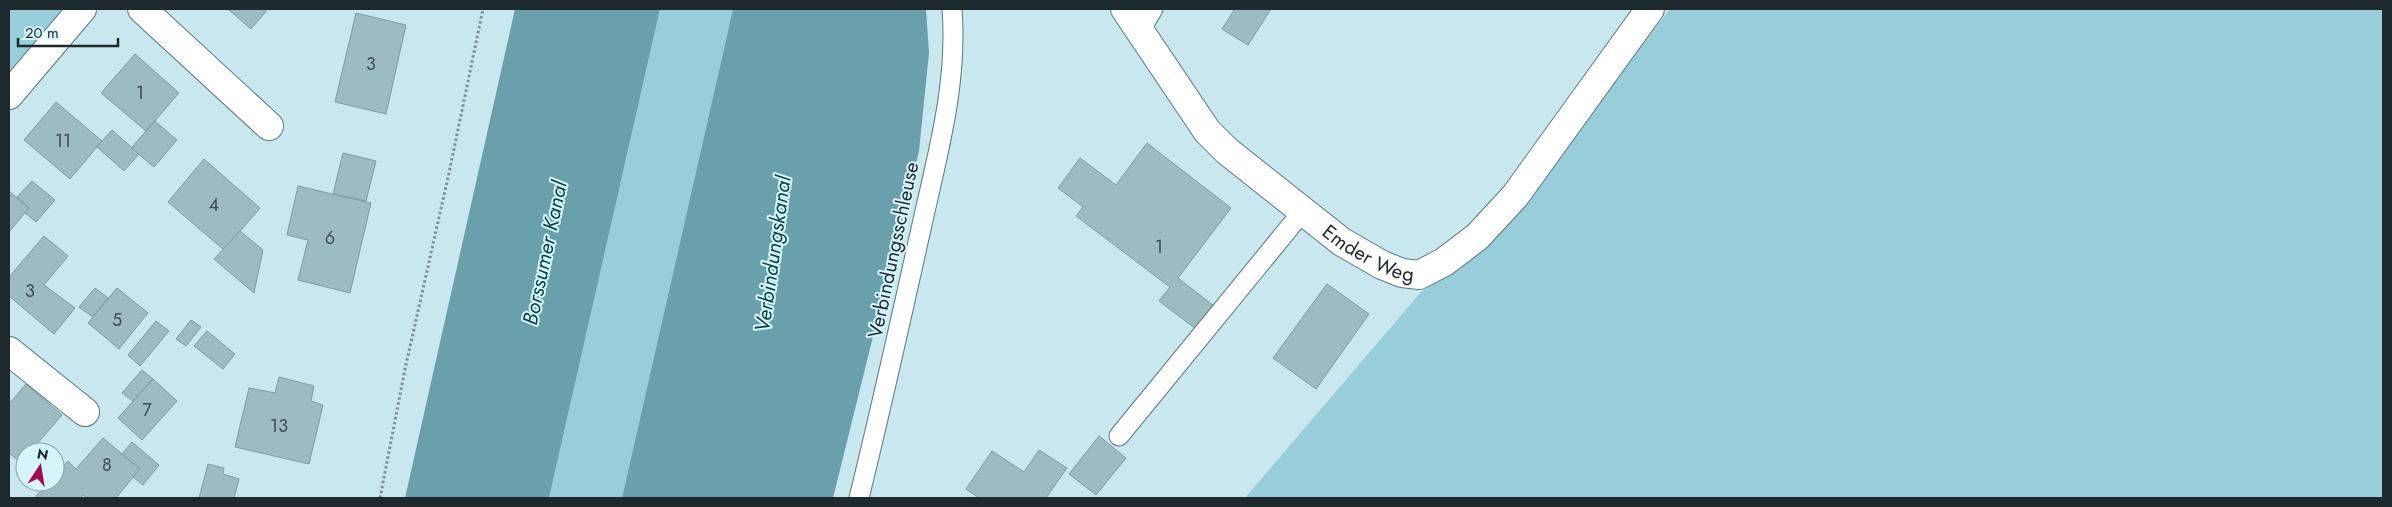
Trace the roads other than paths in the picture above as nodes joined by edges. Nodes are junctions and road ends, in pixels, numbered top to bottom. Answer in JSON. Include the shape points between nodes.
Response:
{"nodes":[{"id":1,"x":82,"y":9,"type":"edge"},
{"id":2,"x":142,"y":9,"type":"edge"},
{"id":3,"x":952,"y":9,"type":"edge"},
{"id":4,"x":1650,"y":9,"type":"edge"},
{"id":5,"x":1139,"y":16,"type":"edge"},
{"id":6,"x":9,"y":95,"type":"edge"},
{"id":7,"x":269,"y":126,"type":"dead end"},
{"id":8,"x":1303,"y":211,"type":"junction"},
{"id":9,"x":9,"y":351,"type":"edge"},
{"id":10,"x":85,"y":412,"type":"dead end"},
{"id":11,"x":1119,"y":436,"type":"dead end"},
{"id":12,"x":859,"y":498,"type":"edge"}],
"edges":[{"from":1,"to":6,"type":"street"},
{"from":2,"to":7,"type":"street"},
{"from":3,"to":12,"type":"lane","name":"Verbindungsschleuse","via":[[954,38],[945,121]]},
{"from":4,"to":8,"type":"street","name":"Emder Weg","via":[[1515,196],[1477,238],[1432,269],[1410,274],[1382,266],[1342,242]]},
{"from":5,"to":8,"type":"street","name":"Emder Weg","via":[[1207,131],[1227,152]]},
{"from":8,"to":11,"type":"lane"},
{"from":9,"to":10,"type":"street"}]}
